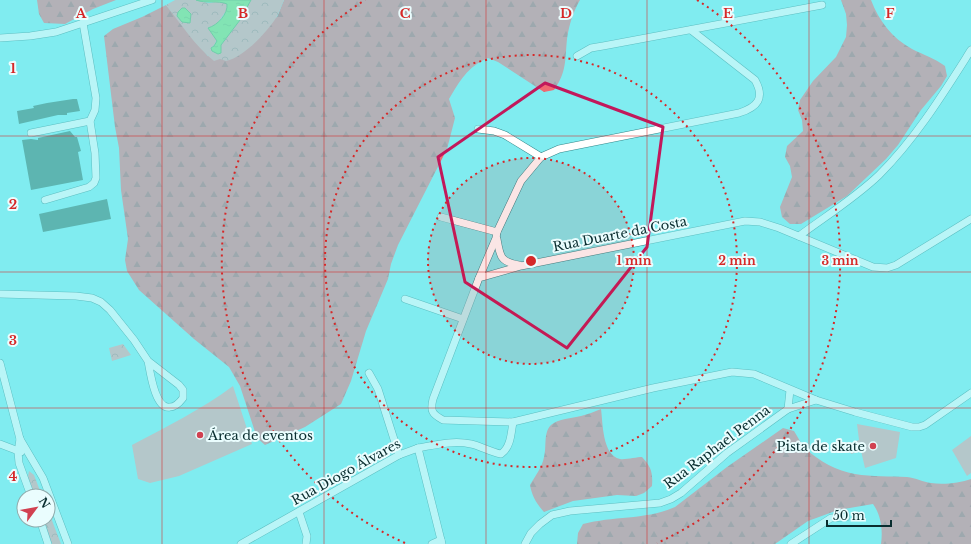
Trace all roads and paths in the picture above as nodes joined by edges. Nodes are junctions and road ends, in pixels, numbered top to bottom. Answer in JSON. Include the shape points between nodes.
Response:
{"nodes":[{"id":1,"x":152,"y":0,"type":"edge"},
{"id":2,"x":822,"y":5,"type":"dead end"},
{"id":3,"x":83,"y":23,"type":"junction"},
{"id":4,"x":691,"y":30,"type":"junction"},
{"id":5,"x":0,"y":38,"type":"edge"},
{"id":6,"x":971,"y":50,"type":"edge"},
{"id":7,"x":577,"y":56,"type":"dead end"},
{"id":8,"x":90,"y":121,"type":"junction"},
{"id":9,"x":478,"y":129,"type":"dead end"},
{"id":10,"x":31,"y":133,"type":"dead end"},
{"id":11,"x":542,"y":157,"type":"junction"},
{"id":12,"x":45,"y":200,"type":"dead end"},
{"id":13,"x":441,"y":217,"type":"dead end"},
{"id":14,"x":971,"y":219,"type":"edge"},
{"id":15,"x":497,"y":235,"type":"junction"},
{"id":16,"x":799,"y":236,"type":"junction"},
{"id":17,"x":521,"y":266,"type":"junction"},
{"id":18,"x":479,"y":278,"type":"junction"},
{"id":19,"x":0,"y":294,"type":"edge"},
{"id":20,"x":405,"y":299,"type":"dead end"},
{"id":21,"x":463,"y":319,"type":"junction"},
{"id":22,"x":148,"y":361,"type":"junction"},
{"id":23,"x":0,"y":363,"type":"edge"},
{"id":24,"x":369,"y":373,"type":"dead end"},
{"id":25,"x":790,"y":390,"type":"junction"},
{"id":26,"x":971,"y":393,"type":"edge"},
{"id":27,"x":816,"y":400,"type":"junction"},
{"id":28,"x":788,"y":409,"type":"junction"},
{"id":29,"x":513,"y":422,"type":"junction"},
{"id":30,"x":20,"y":438,"type":"junction"},
{"id":31,"x":0,"y":444,"type":"edge"},
{"id":32,"x":418,"y":448,"type":"junction"},
{"id":33,"x":18,"y":452,"type":"junction"},
{"id":34,"x":29,"y":454,"type":"junction"},
{"id":35,"x":398,"y":455,"type":"junction"},
{"id":36,"x":28,"y":488,"type":"edge"},
{"id":37,"x":299,"y":512,"type":"junction"},
{"id":38,"x":846,"y":517,"type":"dead end"},
{"id":39,"x":43,"y":528,"type":"edge"},
{"id":40,"x":442,"y":542,"type":"edge"},
{"id":41,"x":48,"y":544,"type":"edge"},
{"id":42,"x":68,"y":544,"type":"edge"},
{"id":43,"x":241,"y":544,"type":"edge"},
{"id":44,"x":306,"y":544,"type":"edge"},
{"id":45,"x":432,"y":544,"type":"edge"},
{"id":46,"x":525,"y":544,"type":"edge"},
{"id":47,"x":791,"y":544,"type":"edge"}],
"edges":[{"from":1,"to":3,"type":"street"},
{"from":2,"to":4,"type":"street"},
{"from":3,"to":5,"type":"street","via":[[56,32]]},
{"from":3,"to":8,"type":"street","via":[[96,98],[95,110]]},
{"from":4,"to":7,"type":"street","via":[[591,48]]},
{"from":4,"to":11,"type":"street","via":[[755,80],[760,88],[760,96],[750,110],[559,149]]},
{"from":6,"to":16,"type":"street","via":[[921,126],[897,156],[853,196]]},
{"from":8,"to":10,"type":"street"},
{"from":8,"to":12,"type":"street","via":[[95,154],[94,183],[89,187]]},
{"from":9,"to":11,"type":"street","via":[[505,135]]},
{"from":11,"to":15,"type":"street","via":[[521,181]]},
{"from":13,"to":15,"type":"street"},
{"from":14,"to":16,"type":"street","name":"Rua Duarte da Costa","via":[[887,268],[873,267]]},
{"from":15,"to":17,"type":"street","via":[[499,254],[504,261]]},
{"from":15,"to":18,"type":"street"},
{"from":16,"to":17,"type":"street","name":"Rua Duarte da Costa","via":[[760,222],[745,221]]},
{"from":17,"to":18,"type":"street","name":"Rua Duarte da Costa"},
{"from":18,"to":21,"type":"street"},
{"from":19,"to":22,"type":"street","via":[[76,296],[101,302],[134,340]]},
{"from":20,"to":21,"type":"street"},
{"from":21,"to":29,"type":"street","via":[[433,399],[433,412],[443,420]]},
{"from":22,"to":22,"type":"street","via":[[183,390],[183,398],[177,404],[164,407],[159,401]]},
{"from":23,"to":30,"type":"street"},
{"from":24,"to":35,"type":"street","via":[[378,389]]},
{"from":25,"to":27,"type":"street"},
{"from":25,"to":28,"type":"street"},
{"from":25,"to":29,"type":"street","via":[[754,374],[732,372]]},
{"from":26,"to":27,"type":"street","via":[[919,428]]},
{"from":27,"to":28,"type":"street","name":"Rua Raphael Penna"},
{"from":28,"to":46,"type":"street","name":"Rua Raphael Penna","via":[[727,453],[671,499],[660,503],[552,515],[540,524]]},
{"from":29,"to":32,"type":"street","via":[[508,447],[501,454],[461,442]]},
{"from":30,"to":33,"type":"street"},
{"from":30,"to":34,"type":"street"},
{"from":31,"to":33,"type":"street"},
{"from":32,"to":35,"type":"street","name":"Rua Diogo Álvares"},
{"from":32,"to":40,"type":"street","name":"Rua Diogo Álvares"},
{"from":33,"to":34,"type":"street"},
{"from":33,"to":36,"type":"street","via":[[19,463]]},
{"from":34,"to":42,"type":"street","via":[[43,478]]},
{"from":35,"to":37,"type":"street","name":"Rua Diogo Álvares"},
{"from":37,"to":43,"type":"street","name":"Rua Diogo Álvares"},
{"from":37,"to":44,"type":"street","via":[[307,536]]},
{"from":38,"to":47,"type":"street","via":[[831,518]]},
{"from":39,"to":41,"type":"street"},
{"from":40,"to":45,"type":"street"}]}
